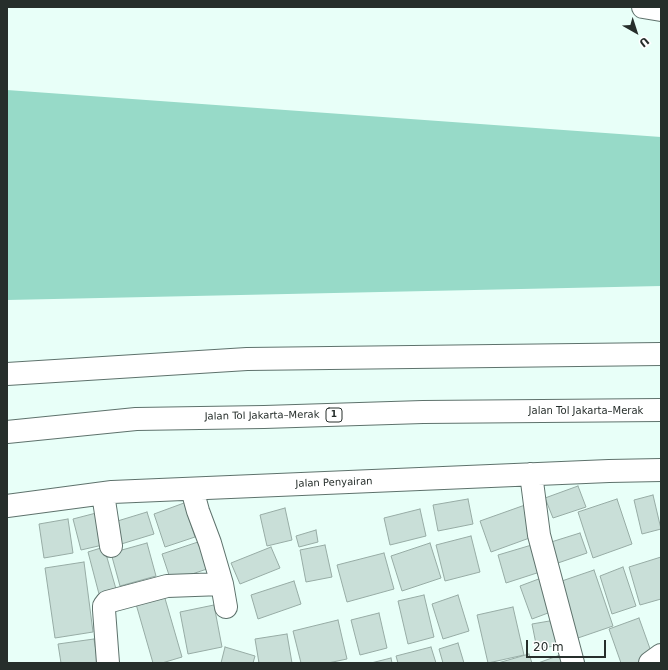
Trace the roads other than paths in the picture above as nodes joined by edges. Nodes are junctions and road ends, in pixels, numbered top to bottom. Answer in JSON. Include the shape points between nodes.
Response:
{"nodes":[{"id":1,"x":643,"y":7,"type":"edge"},
{"id":2,"x":661,"y":10,"type":"edge"},
{"id":3,"x":661,"y":354,"type":"edge"},
{"id":4,"x":7,"y":374,"type":"edge"},
{"id":5,"x":661,"y":410,"type":"edge"},
{"id":6,"x":7,"y":432,"type":"edge"},
{"id":7,"x":661,"y":470,"type":"edge"},
{"id":8,"x":531,"y":474,"type":"junction"},
{"id":9,"x":192,"y":489,"type":"junction"},
{"id":10,"x":102,"y":494,"type":"junction"},
{"id":11,"x":7,"y":506,"type":"edge"},
{"id":12,"x":112,"y":546,"type":"dead end"},
{"id":13,"x":222,"y":584,"type":"junction"},
{"id":14,"x":226,"y":607,"type":"dead end"},
{"id":15,"x":108,"y":663,"type":"edge"},
{"id":16,"x":573,"y":663,"type":"edge"}],
"edges":[{"from":1,"to":2,"type":"main road"},
{"from":3,"to":4,"type":"main road","via":[[247,359]]},
{"from":5,"to":6,"type":"main road","name":"Jalan Tol Jakarta–Merak","number":"1","via":[[136,418]]},
{"from":7,"to":8,"type":"main road","name":"Jalan Penyairan"},
{"from":8,"to":9,"type":"main road","name":"Jalan Penyairan"},
{"from":8,"to":16,"type":"main road","via":[[539,535]]},
{"from":9,"to":10,"type":"main road","name":"Jalan Penyairan"},
{"from":9,"to":13,"type":"main road"},
{"from":10,"to":11,"type":"main road","name":"Jalan Penyairan"},
{"from":10,"to":12,"type":"main road"},
{"from":13,"to":14,"type":"main road"},
{"from":13,"to":15,"type":"main road","via":[[167,586],[107,602],[104,610]]}]}
